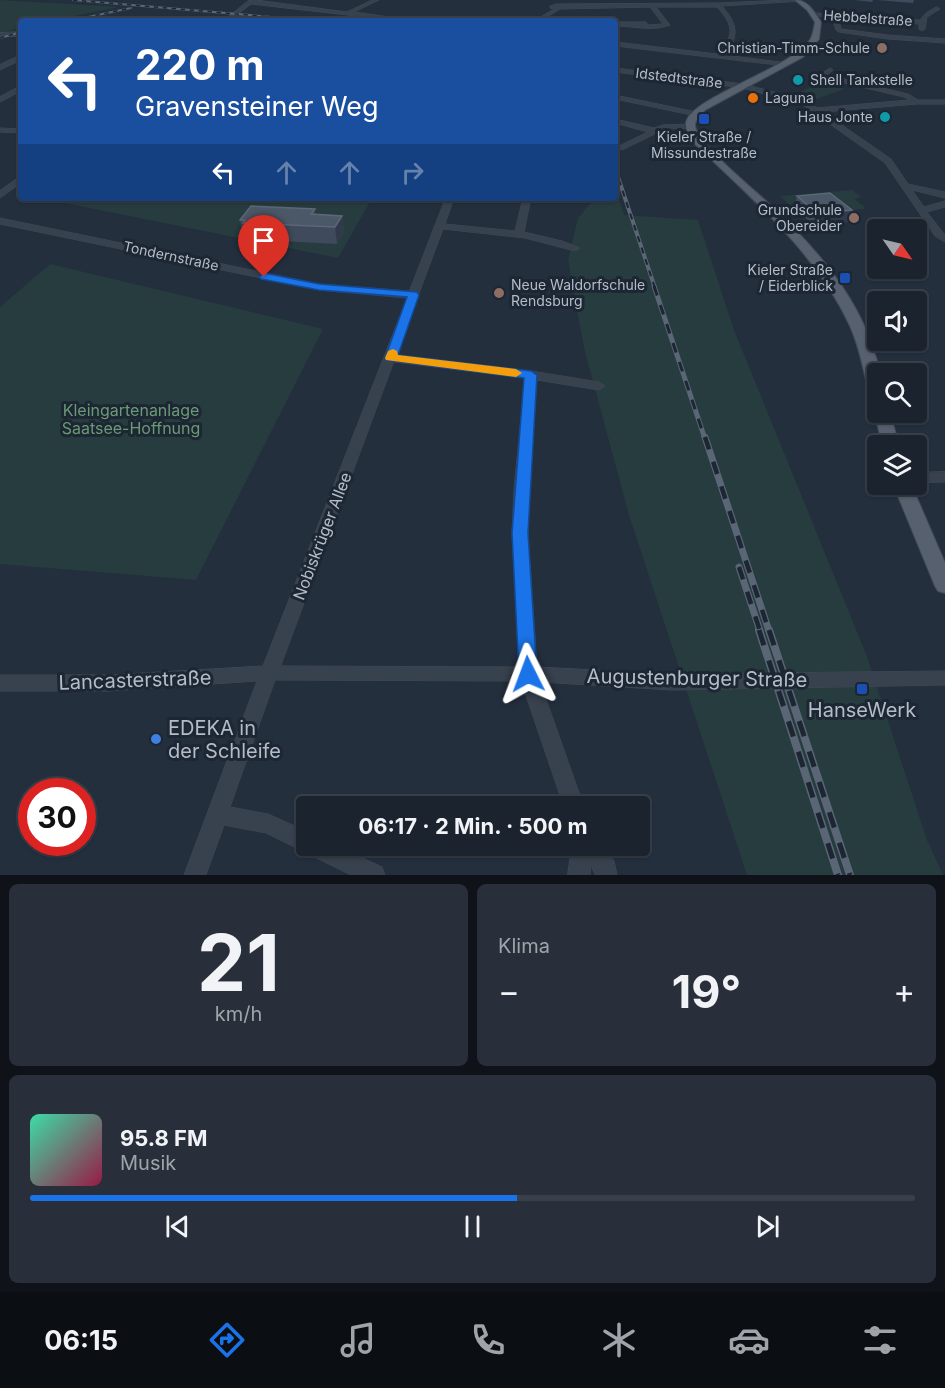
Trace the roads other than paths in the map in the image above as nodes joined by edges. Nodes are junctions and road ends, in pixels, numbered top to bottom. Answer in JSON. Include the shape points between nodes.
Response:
{"nodes":[{"id":1,"x":376,"y":0,"type":"edge"},
{"id":2,"x":798,"y":0,"type":"edge"},
{"id":3,"x":251,"y":1,"type":"edge"},
{"id":4,"x":560,"y":5,"type":"edge"},
{"id":5,"x":718,"y":5,"type":"junction"},
{"id":6,"x":651,"y":6,"type":"junction"},
{"id":7,"x":937,"y":9,"type":"dead end"},
{"id":8,"x":347,"y":13,"type":"junction"},
{"id":9,"x":815,"y":15,"type":"junction"},
{"id":10,"x":834,"y":16,"type":"junction"},
{"id":11,"x":230,"y":18,"type":"edge"},
{"id":12,"x":389,"y":18,"type":"edge"},
{"id":13,"x":541,"y":18,"type":"edge"},
{"id":14,"x":921,"y":22,"type":"junction"},
{"id":15,"x":618,"y":24,"type":"edge"},
{"id":16,"x":18,"y":34,"type":"edge"},
{"id":17,"x":0,"y":35,"type":"edge"},
{"id":18,"x":923,"y":40,"type":"junction"},
{"id":19,"x":945,"y":41,"type":"edge"},
{"id":20,"x":618,"y":44,"type":"edge"},
{"id":21,"x":720,"y":55,"type":"junction"},
{"id":22,"x":18,"y":59,"type":"edge"},
{"id":23,"x":786,"y":64,"type":"junction"},
{"id":24,"x":0,"y":68,"type":"edge"},
{"id":25,"x":618,"y":70,"type":"edge"},
{"id":26,"x":830,"y":70,"type":"dead end"},
{"id":27,"x":743,"y":86,"type":"junction"},
{"id":28,"x":18,"y":90,"type":"edge"},
{"id":29,"x":618,"y":98,"type":"edge"},
{"id":30,"x":0,"y":100,"type":"edge"},
{"id":31,"x":917,"y":102,"type":"junction"},
{"id":32,"x":945,"y":102,"type":"edge"},
{"id":33,"x":816,"y":110,"type":"junction"},
{"id":34,"x":696,"y":114,"type":"junction"},
{"id":35,"x":618,"y":123,"type":"edge"},
{"id":36,"x":690,"y":126,"type":"junction"},
{"id":37,"x":0,"y":130,"type":"edge"},
{"id":38,"x":18,"y":131,"type":"edge"},
{"id":39,"x":655,"y":131,"type":"junction"},
{"id":40,"x":622,"y":148,"type":"dead end"},
{"id":41,"x":18,"y":181,"type":"edge"},
{"id":42,"x":906,"y":186,"type":"junction"},
{"id":43,"x":0,"y":195,"type":"edge"},
{"id":44,"x":945,"y":195,"type":"edge"},
{"id":45,"x":449,"y":201,"type":"edge"},
{"id":46,"x":526,"y":201,"type":"edge"},
{"id":47,"x":945,"y":204,"type":"edge"},
{"id":48,"x":923,"y":210,"type":"junction"},
{"id":49,"x":0,"y":221,"type":"edge"},
{"id":50,"x":440,"y":226,"type":"junction"},
{"id":51,"x":519,"y":234,"type":"junction"},
{"id":52,"x":945,"y":239,"type":"edge"},
{"id":53,"x":575,"y":248,"type":"dead end"},
{"id":54,"x":413,"y":295,"type":"junction"},
{"id":55,"x":391,"y":358,"type":"junction"},
{"id":56,"x":869,"y":363,"type":"edge"},
{"id":57,"x":531,"y":375,"type":"junction"},
{"id":58,"x":599,"y":386,"type":"dead end"},
{"id":59,"x":945,"y":477,"type":"edge"},
{"id":60,"x":927,"y":478,"type":"edge"},
{"id":61,"x":907,"y":495,"type":"edge"},
{"id":62,"x":945,"y":586,"type":"edge"},
{"id":63,"x":269,"y":673,"type":"junction"},
{"id":64,"x":528,"y":674,"type":"junction"},
{"id":65,"x":945,"y":678,"type":"edge"},
{"id":66,"x":0,"y":683,"type":"edge"},
{"id":67,"x":570,"y":796,"type":"edge"},
{"id":68,"x":218,"y":814,"type":"junction"},
{"id":69,"x":296,"y":837,"type":"edge"},
{"id":70,"x":335,"y":856,"type":"edge"},
{"id":71,"x":582,"y":856,"type":"edge"},
{"id":72,"x":598,"y":856,"type":"edge"},
{"id":73,"x":195,"y":875,"type":"edge"},
{"id":74,"x":374,"y":875,"type":"edge"},
{"id":75,"x":579,"y":875,"type":"edge"},
{"id":76,"x":606,"y":875,"type":"edge"}],
"edges":[{"from":1,"to":8,"type":"street"},
{"from":2,"to":5,"type":"street"},
{"from":2,"to":9,"type":"main road"},
{"from":3,"to":8,"type":"street"},
{"from":3,"to":11,"type":"street"},
{"from":4,"to":6,"type":"street"},
{"from":4,"to":13,"type":"street"},
{"from":5,"to":6,"type":"street"},
{"from":5,"to":21,"type":"street","via":[[732,22],[734,32],[729,46]]},
{"from":6,"to":15,"type":"street","via":[[666,23]]},
{"from":7,"to":14,"type":"street"},
{"from":8,"to":12,"type":"street"},
{"from":9,"to":10,"type":"street","name":"Hebbelstraße"},
{"from":9,"to":23,"type":"main road","via":[[815,39]]},
{"from":10,"to":14,"type":"street","name":"Hebbelstraße"},
{"from":10,"to":18,"type":"street","via":[[838,30]]},
{"from":14,"to":18,"type":"street"},
{"from":16,"to":17,"type":"street"},
{"from":18,"to":19,"type":"street"},
{"from":20,"to":21,"type":"street"},
{"from":21,"to":23,"type":"street"},
{"from":22,"to":24,"type":"street"},
{"from":23,"to":27,"type":"main road"},
{"from":25,"to":27,"type":"street","name":"Idstedtstraße"},
{"from":26,"to":31,"type":"street","via":[[820,76],[906,95]]},
{"from":27,"to":33,"type":"street","name":"Idstedtstraße","via":[[795,99]]},
{"from":27,"to":34,"type":"main road"},
{"from":28,"to":30,"type":"street"},
{"from":29,"to":34,"type":"street"},
{"from":31,"to":32,"type":"street"},
{"from":31,"to":33,"type":"street"},
{"from":33,"to":42,"type":"street","name":"Idstedtstraße","via":[[888,162]]},
{"from":34,"to":36,"type":"main road"},
{"from":35,"to":39,"type":"street"},
{"from":36,"to":39,"type":"street","via":[[668,125]]},
{"from":36,"to":56,"type":"main road","via":[[698,142],[783,225],[841,295],[859,328]]},
{"from":37,"to":38,"type":"street"},
{"from":39,"to":40,"type":"street"},
{"from":41,"to":43,"type":"street"},
{"from":42,"to":44,"type":"street"},
{"from":42,"to":48,"type":"street","name":"Idstedtstraße"},
{"from":45,"to":50,"type":"street","name":"Nobiskrüger Allee"},
{"from":46,"to":51,"type":"street"},
{"from":47,"to":48,"type":"street"},
{"from":48,"to":52,"type":"street","name":"Idstedtstraße"},
{"from":49,"to":54,"type":"street","name":"Tondernstraße","via":[[319,287]]},
{"from":50,"to":51,"type":"street"},
{"from":50,"to":54,"type":"street","name":"Nobiskrüger Allee"},
{"from":51,"to":53,"type":"street"},
{"from":54,"to":55,"type":"street","name":"Nobiskrüger Allee"},
{"from":55,"to":57,"type":"street"},
{"from":55,"to":63,"type":"street","name":"Nobiskrüger Allee"},
{"from":57,"to":58,"type":"street"},
{"from":57,"to":64,"type":"street","via":[[520,533]]},
{"from":59,"to":60,"type":"street"},
{"from":61,"to":62,"type":"main road"},
{"from":63,"to":64,"type":"street","name":"Augustenburger Straße"},
{"from":63,"to":66,"type":"street","name":"Lancasterstraße","via":[[109,682]]},
{"from":63,"to":68,"type":"street","name":"Nobiskrüger Allee"},
{"from":64,"to":65,"type":"street","name":"Augustenburger Straße","via":[[673,682]]},
{"from":64,"to":67,"type":"street"},
{"from":68,"to":69,"type":"street","via":[[268,824]]},
{"from":68,"to":73,"type":"street","name":"Nobiskrüger Allee"},
{"from":70,"to":74,"type":"street"},
{"from":71,"to":75,"type":"street"},
{"from":72,"to":76,"type":"street"}]}
